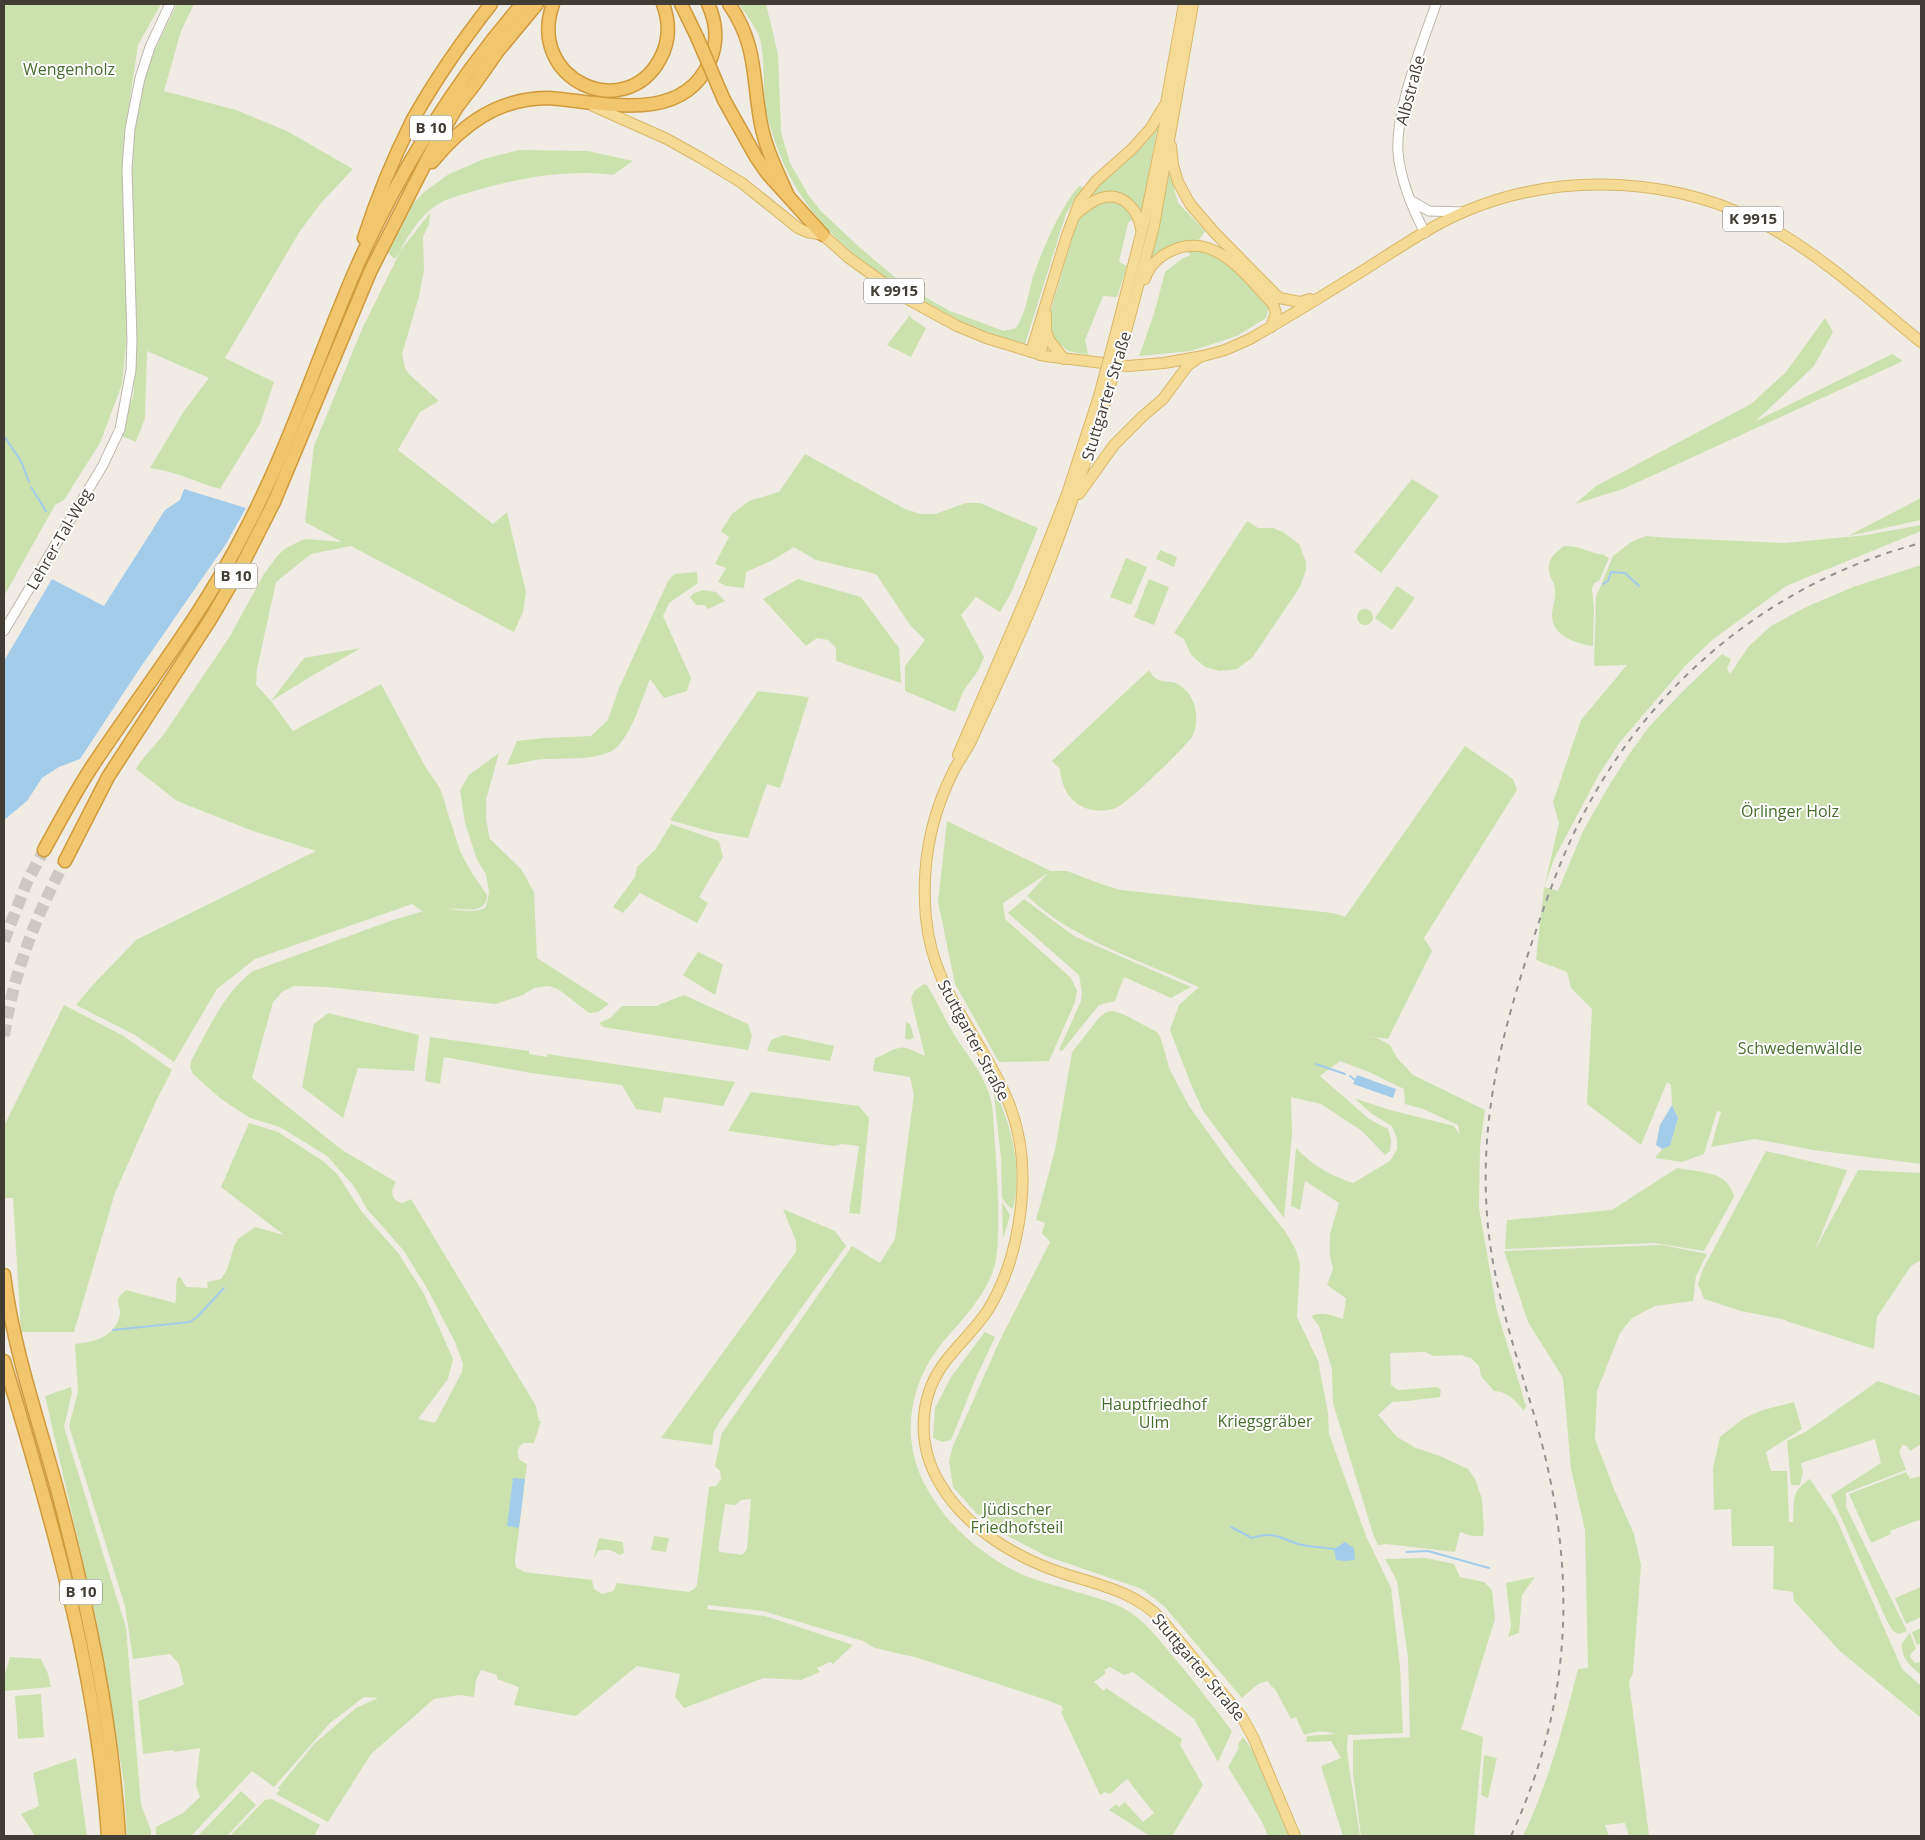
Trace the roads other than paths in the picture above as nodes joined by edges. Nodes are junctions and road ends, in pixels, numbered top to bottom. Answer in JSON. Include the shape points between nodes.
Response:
{"nodes":[{"id":1,"x":170,"y":4,"type":"edge"},
{"id":2,"x":491,"y":4,"type":"edge"},
{"id":3,"x":522,"y":4,"type":"edge"},
{"id":4,"x":537,"y":4,"type":"edge"},
{"id":5,"x":553,"y":4,"type":"edge"},
{"id":6,"x":663,"y":4,"type":"edge"},
{"id":7,"x":681,"y":4,"type":"edge"},
{"id":8,"x":708,"y":4,"type":"edge"},
{"id":9,"x":729,"y":4,"type":"edge"},
{"id":10,"x":1184,"y":4,"type":"edge"},
{"id":11,"x":1193,"y":4,"type":"edge"},
{"id":12,"x":1436,"y":4,"type":"edge"},
{"id":13,"x":581,"y":100,"type":"junction"},
{"id":14,"x":1166,"y":103,"type":"junction"},
{"id":15,"x":1170,"y":127,"type":"junction"},
{"id":16,"x":414,"y":184,"type":"junction"},
{"id":17,"x":788,"y":196,"type":"junction"},
{"id":18,"x":1410,"y":200,"type":"junction"},
{"id":19,"x":1464,"y":212,"type":"junction"},
{"id":20,"x":1074,"y":215,"type":"junction"},
{"id":21,"x":1141,"y":230,"type":"junction"},
{"id":22,"x":1425,"y":233,"type":"junction"},
{"id":23,"x":823,"y":235,"type":"junction"},
{"id":24,"x":358,"y":265,"type":"junction"},
{"id":25,"x":1321,"y":297,"type":"junction"},
{"id":26,"x":1279,"y":298,"type":"junction"},
{"id":27,"x":1046,"y":310,"type":"junction"},
{"id":28,"x":1291,"y":315,"type":"junction"},
{"id":29,"x":1271,"y":327,"type":"junction"},
{"id":30,"x":1046,"y":332,"type":"junction"},
{"id":31,"x":1119,"y":339,"type":"junction"},
{"id":32,"x":1921,"y":342,"type":"edge"},
{"id":33,"x":1036,"y":353,"type":"junction"},
{"id":34,"x":1203,"y":356,"type":"junction"},
{"id":35,"x":1064,"y":359,"type":"junction"},
{"id":36,"x":1103,"y":396,"type":"junction"},
{"id":37,"x":1070,"y":507,"type":"junction"},
{"id":38,"x":4,"y":630,"type":"edge"},
{"id":39,"x":955,"y":768,"type":"junction"},
{"id":40,"x":44,"y":850,"type":"tunnel mouth"},
{"id":41,"x":65,"y":861,"type":"tunnel mouth"},
{"id":42,"x":4,"y":1276,"type":"edge"},
{"id":43,"x":4,"y":1361,"type":"edge"},
{"id":44,"x":108,"y":1836,"type":"edge"},
{"id":45,"x":119,"y":1836,"type":"edge"},
{"id":46,"x":1296,"y":1836,"type":"edge"}],
"edges":[{"from":1,"to":38,"type":"street","name":"Lehrer-Tal-Weg","via":[[150,47],[130,129],[127,168],[132,340],[131,370],[120,429]]},
{"from":2,"to":24,"type":"highway","via":[[454,53],[412,122],[374,207]]},
{"from":3,"to":24,"type":"highway","number":"B 10","via":[[488,44],[448,100],[406,169]]},
{"from":4,"to":16,"type":"highway","number":"B 10","via":[[458,107]]},
{"from":5,"to":6,"type":"highway","via":[[548,37],[556,62],[584,85],[606,90],[629,87],[650,74],[658,63],[668,34]]},
{"from":7,"to":17,"type":"highway","number":"K 9915","bridge":true,"via":[[724,100],[756,157]]},
{"from":8,"to":13,"type":"highway","via":[[716,29],[713,52],[705,72],[695,84],[670,100],[656,104],[629,106]]},
{"from":9,"to":17,"type":"highway","number":"K 9915","via":[[744,27],[752,56],[761,124]]},
{"from":10,"to":14,"type":"main road","name":"Stuttgarter Straße"},
{"from":11,"to":15,"type":"main road","name":"Stuttgarter Straße"},
{"from":12,"to":18,"type":"street","name":"Albstraße","via":[[1399,128],[1398,156]]},
{"from":13,"to":16,"type":"highway","via":[[535,98],[508,104],[481,116],[447,144]]},
{"from":13,"to":23,"type":"main road","via":[[667,139],[727,174],[798,228]]},
{"from":14,"to":20,"type":"main road","via":[[1150,130],[1088,190]]},
{"from":14,"to":21,"type":"main road","name":"Stuttgarter Straße"},
{"from":15,"to":26,"type":"main road","via":[[1173,165],[1187,199],[1215,233]]},
{"from":15,"to":31,"type":"main road","name":"Stuttgarter Straße","via":[[1154,226]]},
{"from":16,"to":41,"type":"highway","number":"B 10","via":[[370,272],[277,495],[241,568],[108,777]]},
{"from":17,"to":23,"type":"highway","number":"K 9915"},
{"from":18,"to":19,"type":"street","via":[[1429,211]]},
{"from":18,"to":22,"type":"street","name":"Albstraße"},
{"from":19,"to":22,"type":"main road","number":"K 9915"},
{"from":19,"to":32,"type":"main road","number":"K 9915","via":[[1519,194],[1588,184],[1648,187],[1718,204],[1773,229],[1834,270]]},
{"from":20,"to":21,"type":"main road","via":[[1100,198],[1118,198],[1135,210]]},
{"from":20,"to":27,"type":"main road"},
{"from":21,"to":31,"type":"main road","name":"Stuttgarter Straße"},
{"from":22,"to":25,"type":"main road","number":"K 9915"},
{"from":23,"to":33,"type":"main road","number":"K 9915","via":[[876,278],[928,311],[986,338]]},
{"from":24,"to":40,"type":"highway","number":"B 10","via":[[280,459],[231,559],[198,613],[92,767]]},
{"from":25,"to":26,"type":"main road","via":[[1300,302]]},
{"from":25,"to":28,"type":"main road","number":"K 9915"},
{"from":26,"to":28,"type":"main road"},
{"from":27,"to":30,"type":"main road"},
{"from":27,"to":33,"type":"main road"},
{"from":28,"to":29,"type":"main road","number":"K 9915"},
{"from":29,"to":31,"type":"main road","via":[[1276,313],[1273,304],[1228,257],[1192,245],[1164,254],[1148,271]]},
{"from":29,"to":34,"type":"main road","number":"K 9915","via":[[1225,350]]},
{"from":30,"to":33,"type":"main road"},
{"from":30,"to":35,"type":"main road"},
{"from":31,"to":36,"type":"main road","name":"Stuttgarter Straße","bridge":true},
{"from":33,"to":35,"type":"main road","number":"K 9915"},
{"from":34,"to":35,"type":"main road","number":"K 9915","via":[[1128,366]]},
{"from":34,"to":37,"type":"main road","via":[[1188,365],[1172,388],[1102,458]]},
{"from":36,"to":37,"type":"main road","name":"Stuttgarter Straße"},
{"from":36,"to":39,"type":"main road","name":"Stuttgarter Straße","via":[[1030,588],[962,743]]},
{"from":37,"to":39,"type":"main road","name":"Stuttgarter Straße","via":[[1035,600],[970,745]]},
{"from":39,"to":46,"type":"main road","name":"Stuttgarter Straße","via":[[936,812],[928,843],[925,888],[928,929],[942,981],[1011,1108],[1021,1150],[1023,1185],[1017,1236],[1003,1281],[986,1313],[944,1363],[930,1390],[924,1418],[927,1454],[950,1500],[990,1536],[1039,1564],[1125,1593],[1155,1613],[1242,1717]]},
{"from":42,"to":45,"type":"highway","number":"B 10","via":[[11,1320],[58,1491],[93,1641],[115,1786]]},
{"from":43,"to":44,"type":"highway","number":"B 10","via":[[46,1500],[81,1645]]}]}
